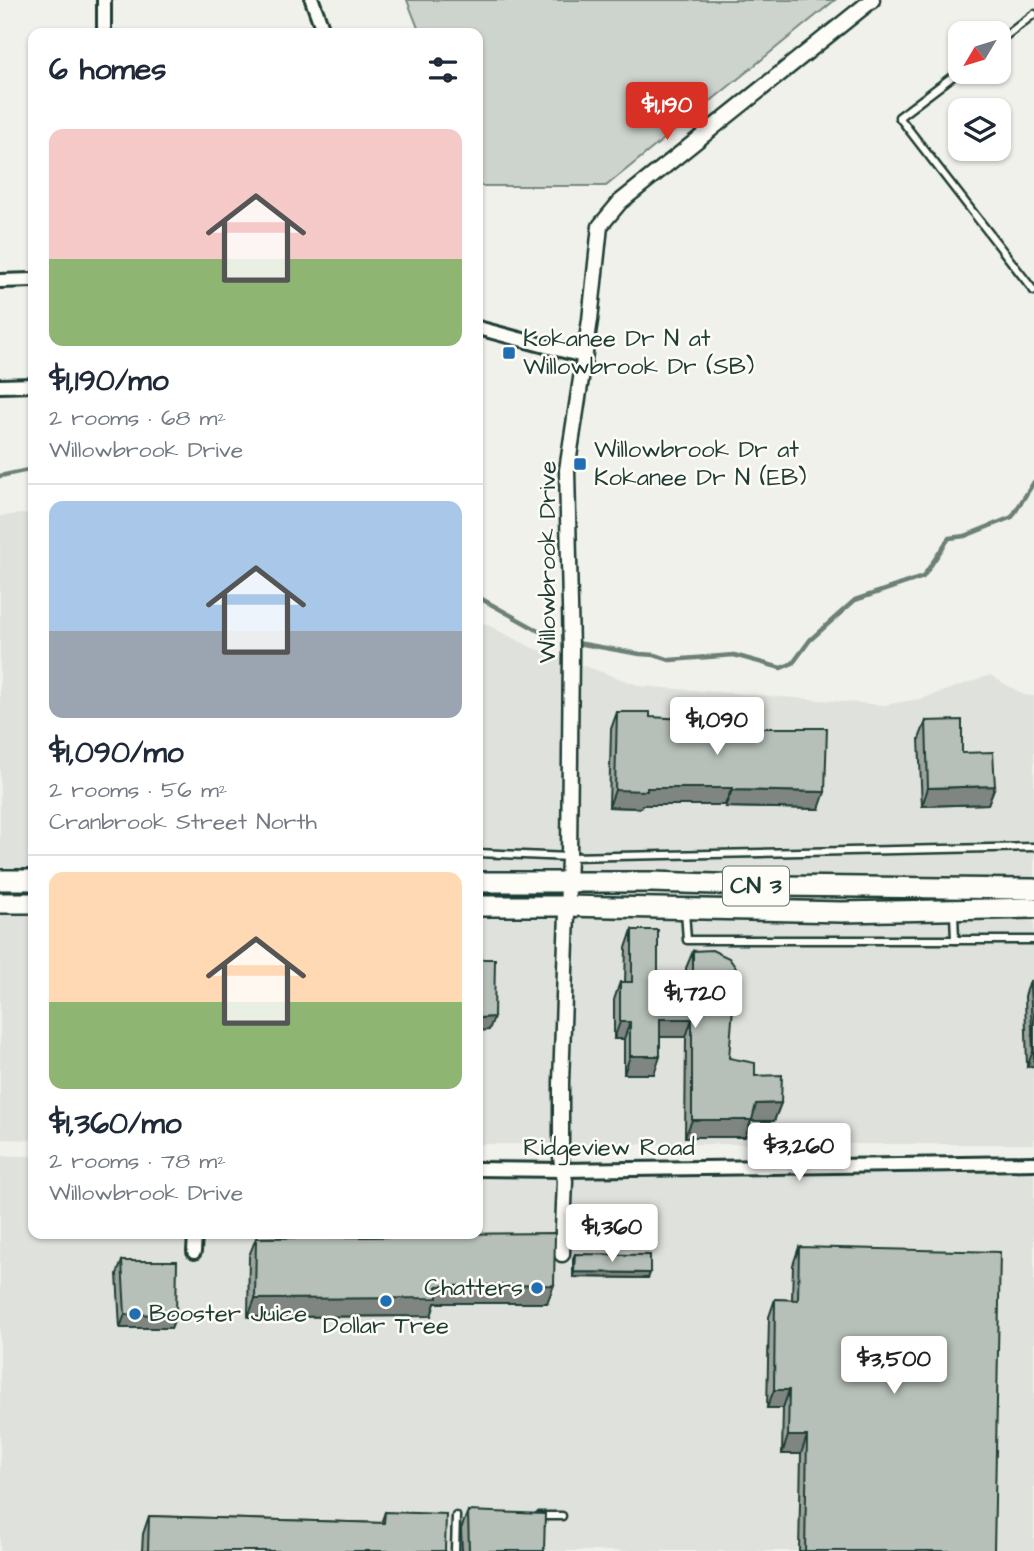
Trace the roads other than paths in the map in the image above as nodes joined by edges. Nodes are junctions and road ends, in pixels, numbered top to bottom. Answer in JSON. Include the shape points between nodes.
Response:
{"nodes":[{"id":1,"x":104,"y":0,"type":"edge"},
{"id":2,"x":312,"y":0,"type":"edge"},
{"id":3,"x":873,"y":0,"type":"edge"},
{"id":4,"x":1034,"y":15,"type":"edge"},
{"id":5,"x":104,"y":28,"type":"edge"},
{"id":6,"x":322,"y":28,"type":"edge"},
{"id":7,"x":1012,"y":31,"type":"edge"},
{"id":8,"x":948,"y":80,"type":"edge"},
{"id":9,"x":28,"y":280,"type":"edge"},
{"id":10,"x":0,"y":281,"type":"edge"},
{"id":11,"x":1034,"y":291,"type":"edge"},
{"id":12,"x":483,"y":329,"type":"edge"},
{"id":13,"x":583,"y":356,"type":"junction"},
{"id":14,"x":28,"y":385,"type":"edge"},
{"id":15,"x":0,"y":386,"type":"edge"},
{"id":16,"x":1034,"y":847,"type":"edge"},
{"id":17,"x":483,"y":853,"type":"edge"},
{"id":18,"x":569,"y":857,"type":"junction"},
{"id":19,"x":0,"y":880,"type":"edge"},
{"id":20,"x":28,"y":880,"type":"edge"},
{"id":21,"x":483,"y":882,"type":"edge"},
{"id":22,"x":568,"y":882,"type":"junction"},
{"id":23,"x":1034,"y":890,"type":"edge"},
{"id":24,"x":0,"y":903,"type":"edge"},
{"id":25,"x":28,"y":904,"type":"edge"},
{"id":26,"x":483,"y":906,"type":"edge"},
{"id":27,"x":566,"y":906,"type":"junction"},
{"id":28,"x":1034,"y":908,"type":"edge"},
{"id":29,"x":685,"y":909,"type":"junction"},
{"id":30,"x":954,"y":911,"type":"junction"},
{"id":31,"x":955,"y":940,"type":"junction"},
{"id":32,"x":1034,"y":940,"type":"edge"},
{"id":33,"x":1034,"y":1163,"type":"edge"},
{"id":34,"x":483,"y":1169,"type":"edge"},
{"id":35,"x":563,"y":1170,"type":"junction"},
{"id":36,"x":195,"y":1239,"type":"edge"},
{"id":37,"x":194,"y":1252,"type":"dead end"},
{"id":38,"x":562,"y":1254,"type":"dead end"},
{"id":39,"x":456,"y":1516,"type":"dead end"},
{"id":40,"x":536,"y":1516,"type":"edge"},
{"id":41,"x":562,"y":1516,"type":"dead end"},
{"id":42,"x":455,"y":1551,"type":"edge"}],
"edges":[{"from":1,"to":5,"type":"street"},
{"from":2,"to":6,"type":"street"},
{"from":3,"to":13,"type":"street","name":"Willowbrook Drive","via":[[613,210],[600,226]]},
{"from":4,"to":7,"type":"lane"},
{"from":8,"to":11,"type":"lane","via":[[899,117]]},
{"from":9,"to":10,"type":"street"},
{"from":12,"to":13,"type":"street"},
{"from":13,"to":18,"type":"street","name":"Willowbrook Drive","via":[[567,470]]},
{"from":14,"to":15,"type":"street"},
{"from":16,"to":18,"type":"lane"},
{"from":17,"to":18,"type":"lane"},
{"from":18,"to":22,"type":"street","name":"Willowbrook Drive"},
{"from":19,"to":20,"type":"highway"},
{"from":21,"to":22,"type":"highway","number":"CN 3"},
{"from":22,"to":23,"type":"highway","number":"CN 3"},
{"from":22,"to":27,"type":"street","name":"Willowbrook Drive"},
{"from":24,"to":25,"type":"highway"},
{"from":26,"to":27,"type":"highway","number":"CN 3"},
{"from":27,"to":29,"type":"highway","number":"CN 3"},
{"from":27,"to":35,"type":"street","name":"Willowbrook Drive"},
{"from":28,"to":30,"type":"highway","number":"CN 3"},
{"from":29,"to":30,"type":"highway","number":"CN 3"},
{"from":29,"to":31,"type":"lane","via":[[687,940]]},
{"from":30,"to":31,"type":"lane"},
{"from":31,"to":32,"type":"lane"},
{"from":33,"to":35,"type":"street","name":"Ridgeview Road"},
{"from":34,"to":35,"type":"street","name":"Ridgeview Road"},
{"from":35,"to":38,"type":"street","name":"Willowbrook Drive"},
{"from":36,"to":37,"type":"street"},
{"from":39,"to":42,"type":"lane"},
{"from":40,"to":41,"type":"lane"}]}
